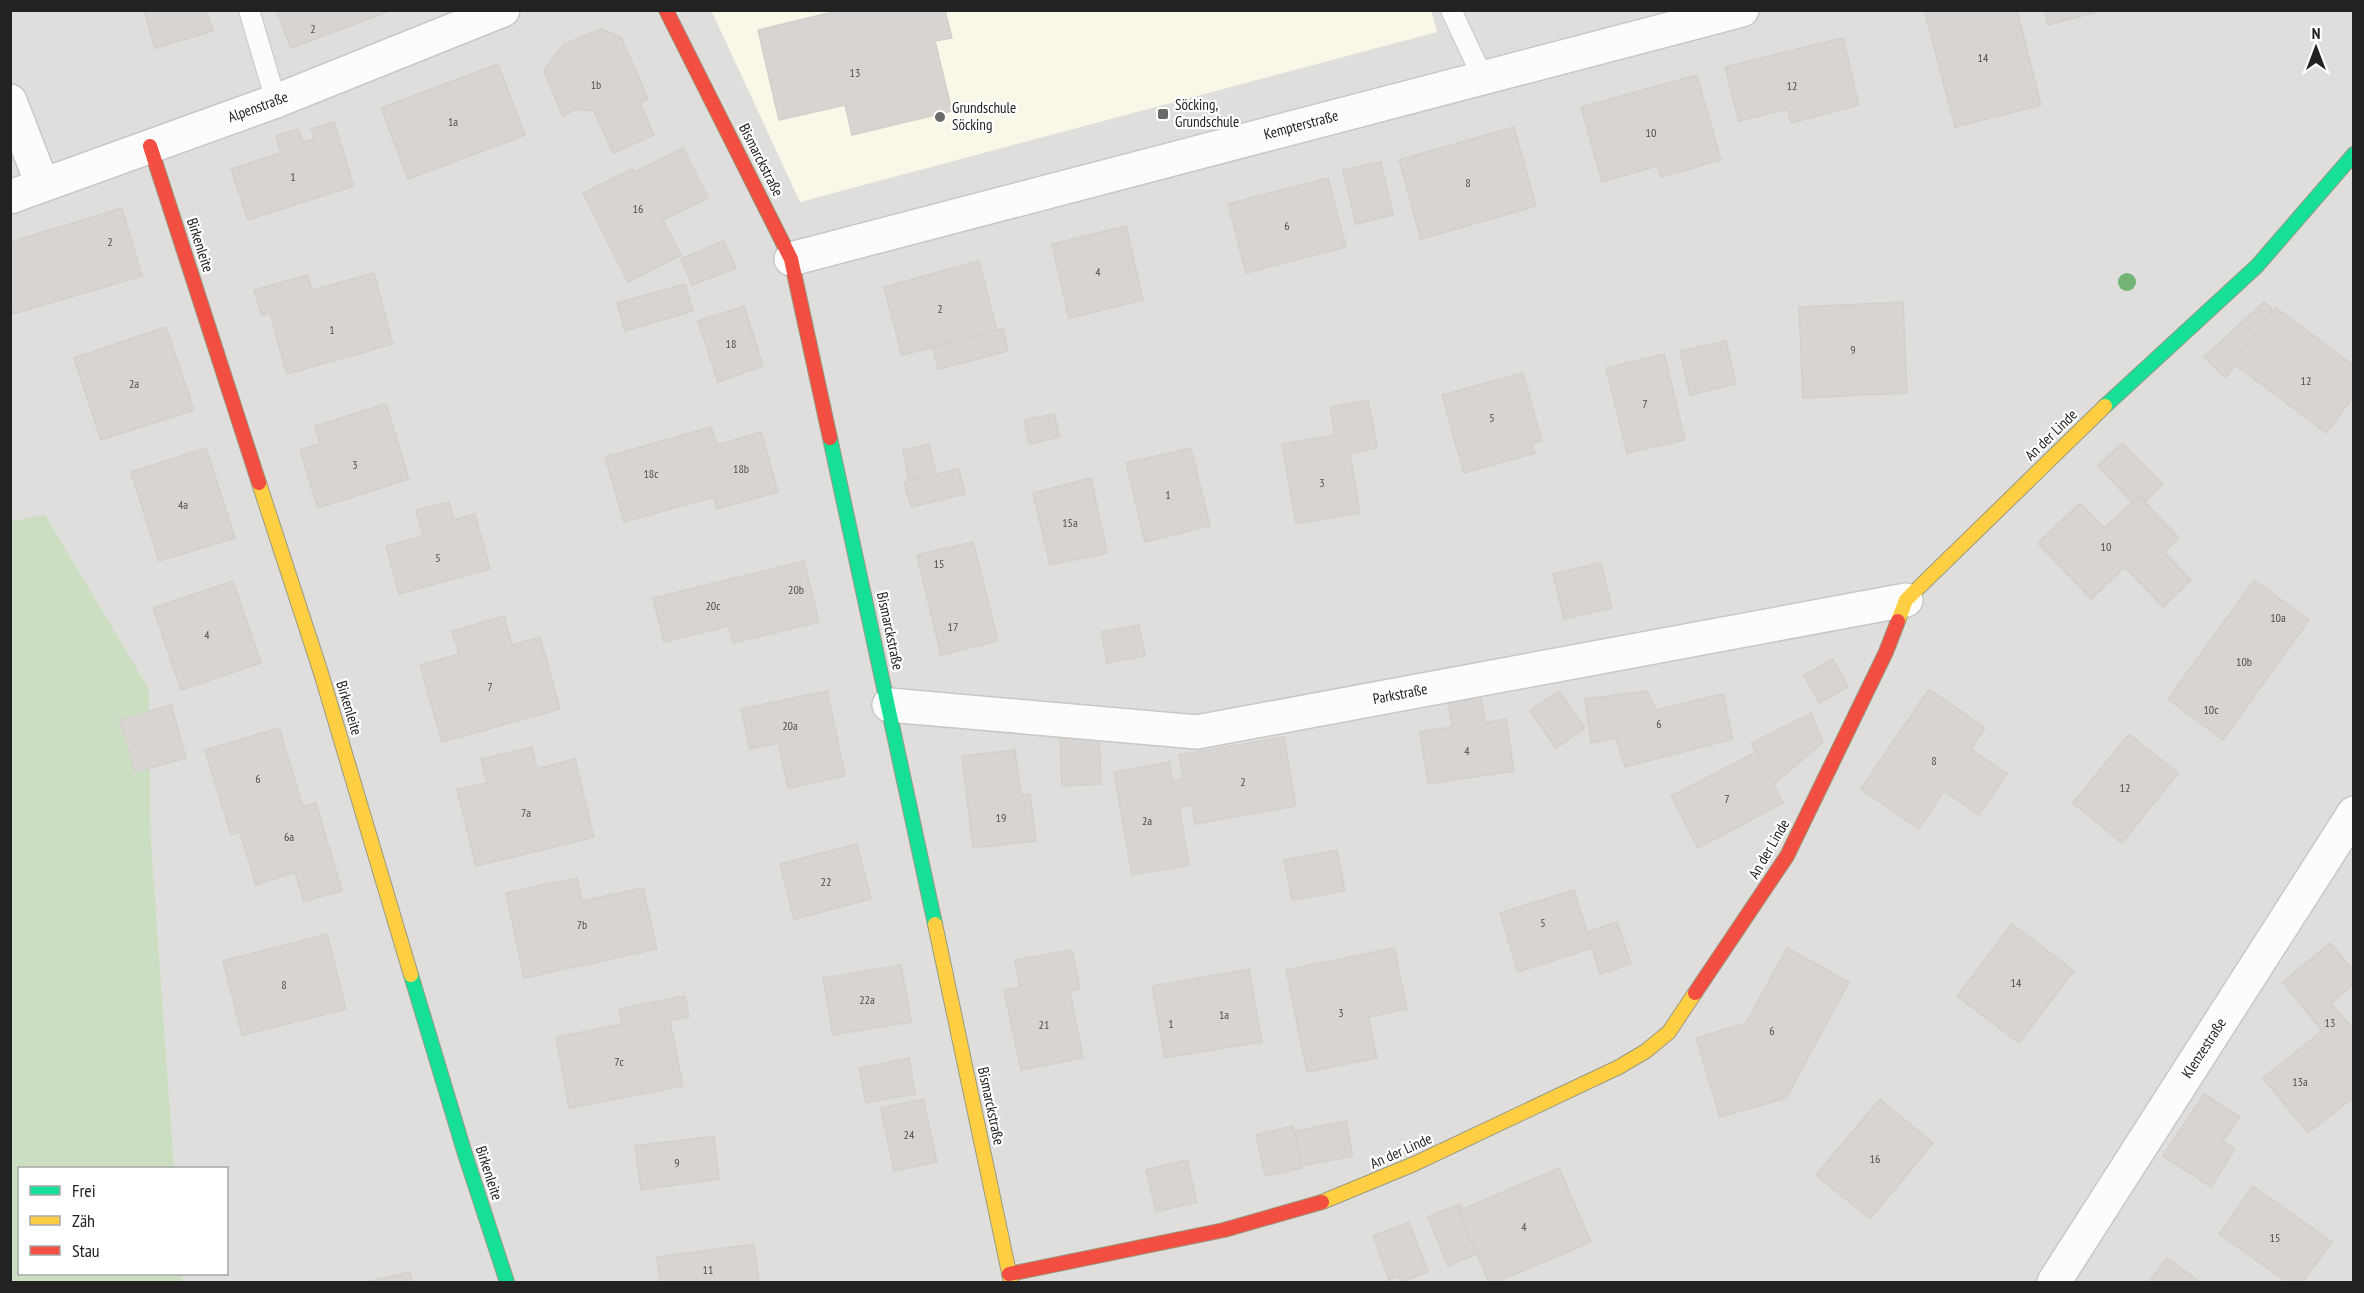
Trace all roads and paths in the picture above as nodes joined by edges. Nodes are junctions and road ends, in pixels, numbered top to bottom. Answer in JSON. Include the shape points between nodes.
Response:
{"nodes":[{"id":1,"x":249,"y":10,"type":"edge"},
{"id":2,"x":503,"y":10,"type":"edge"},
{"id":3,"x":666,"y":10,"type":"edge"},
{"id":4,"x":1451,"y":10,"type":"edge"},
{"id":5,"x":1742,"y":10,"type":"edge"},
{"id":6,"x":1483,"y":78,"type":"junction"},
{"id":7,"x":10,"y":101,"type":"edge"},
{"id":8,"x":276,"y":101,"type":"junction"},
{"id":9,"x":150,"y":146,"type":"junction"},
{"id":10,"x":2354,"y":154,"type":"edge"},
{"id":11,"x":42,"y":184,"type":"junction"},
{"id":12,"x":10,"y":197,"type":"edge"},
{"id":13,"x":791,"y":259,"type":"junction"},
{"id":14,"x":1906,"y":600,"type":"junction"},
{"id":15,"x":889,"y":705,"type":"junction"},
{"id":16,"x":2354,"y":813,"type":"edge"},
{"id":17,"x":1010,"y":1278,"type":"edge"},
{"id":18,"x":507,"y":1282,"type":"edge"},
{"id":19,"x":2054,"y":1282,"type":"edge"}],
"edges":[{"from":1,"to":8,"type":"lane"},
{"from":2,"to":8,"type":"street","name":"Alpenstraße"},
{"from":3,"to":13,"type":"street","name":"Bismarckstraße"},
{"from":4,"to":6,"type":"lane"},
{"from":5,"to":6,"type":"street","name":"Kempterstraße"},
{"from":6,"to":13,"type":"street","name":"Kempterstraße"},
{"from":7,"to":11,"type":"street"},
{"from":8,"to":9,"type":"street","name":"Alpenstraße"},
{"from":9,"to":11,"type":"street","name":"Alpenstraße"},
{"from":9,"to":18,"type":"street","name":"Birkenleite","via":[[321,673]]},
{"from":10,"to":14,"type":"street","name":"An der Linde","via":[[2257,266]]},
{"from":11,"to":12,"type":"street","name":"Alpenstraße"},
{"from":13,"to":15,"type":"street","name":"Bismarckstraße"},
{"from":14,"to":15,"type":"street","name":"Parkstraße","via":[[1197,732]]},
{"from":14,"to":17,"type":"street","name":"An der Linde","via":[[1886,652],[1787,856],[1690,1003],[1669,1032],[1646,1051],[1341,1196],[1224,1230]]},
{"from":15,"to":17,"type":"street","name":"Bismarckstraße"},
{"from":16,"to":19,"type":"street","name":"Klenzestraße"}]}
